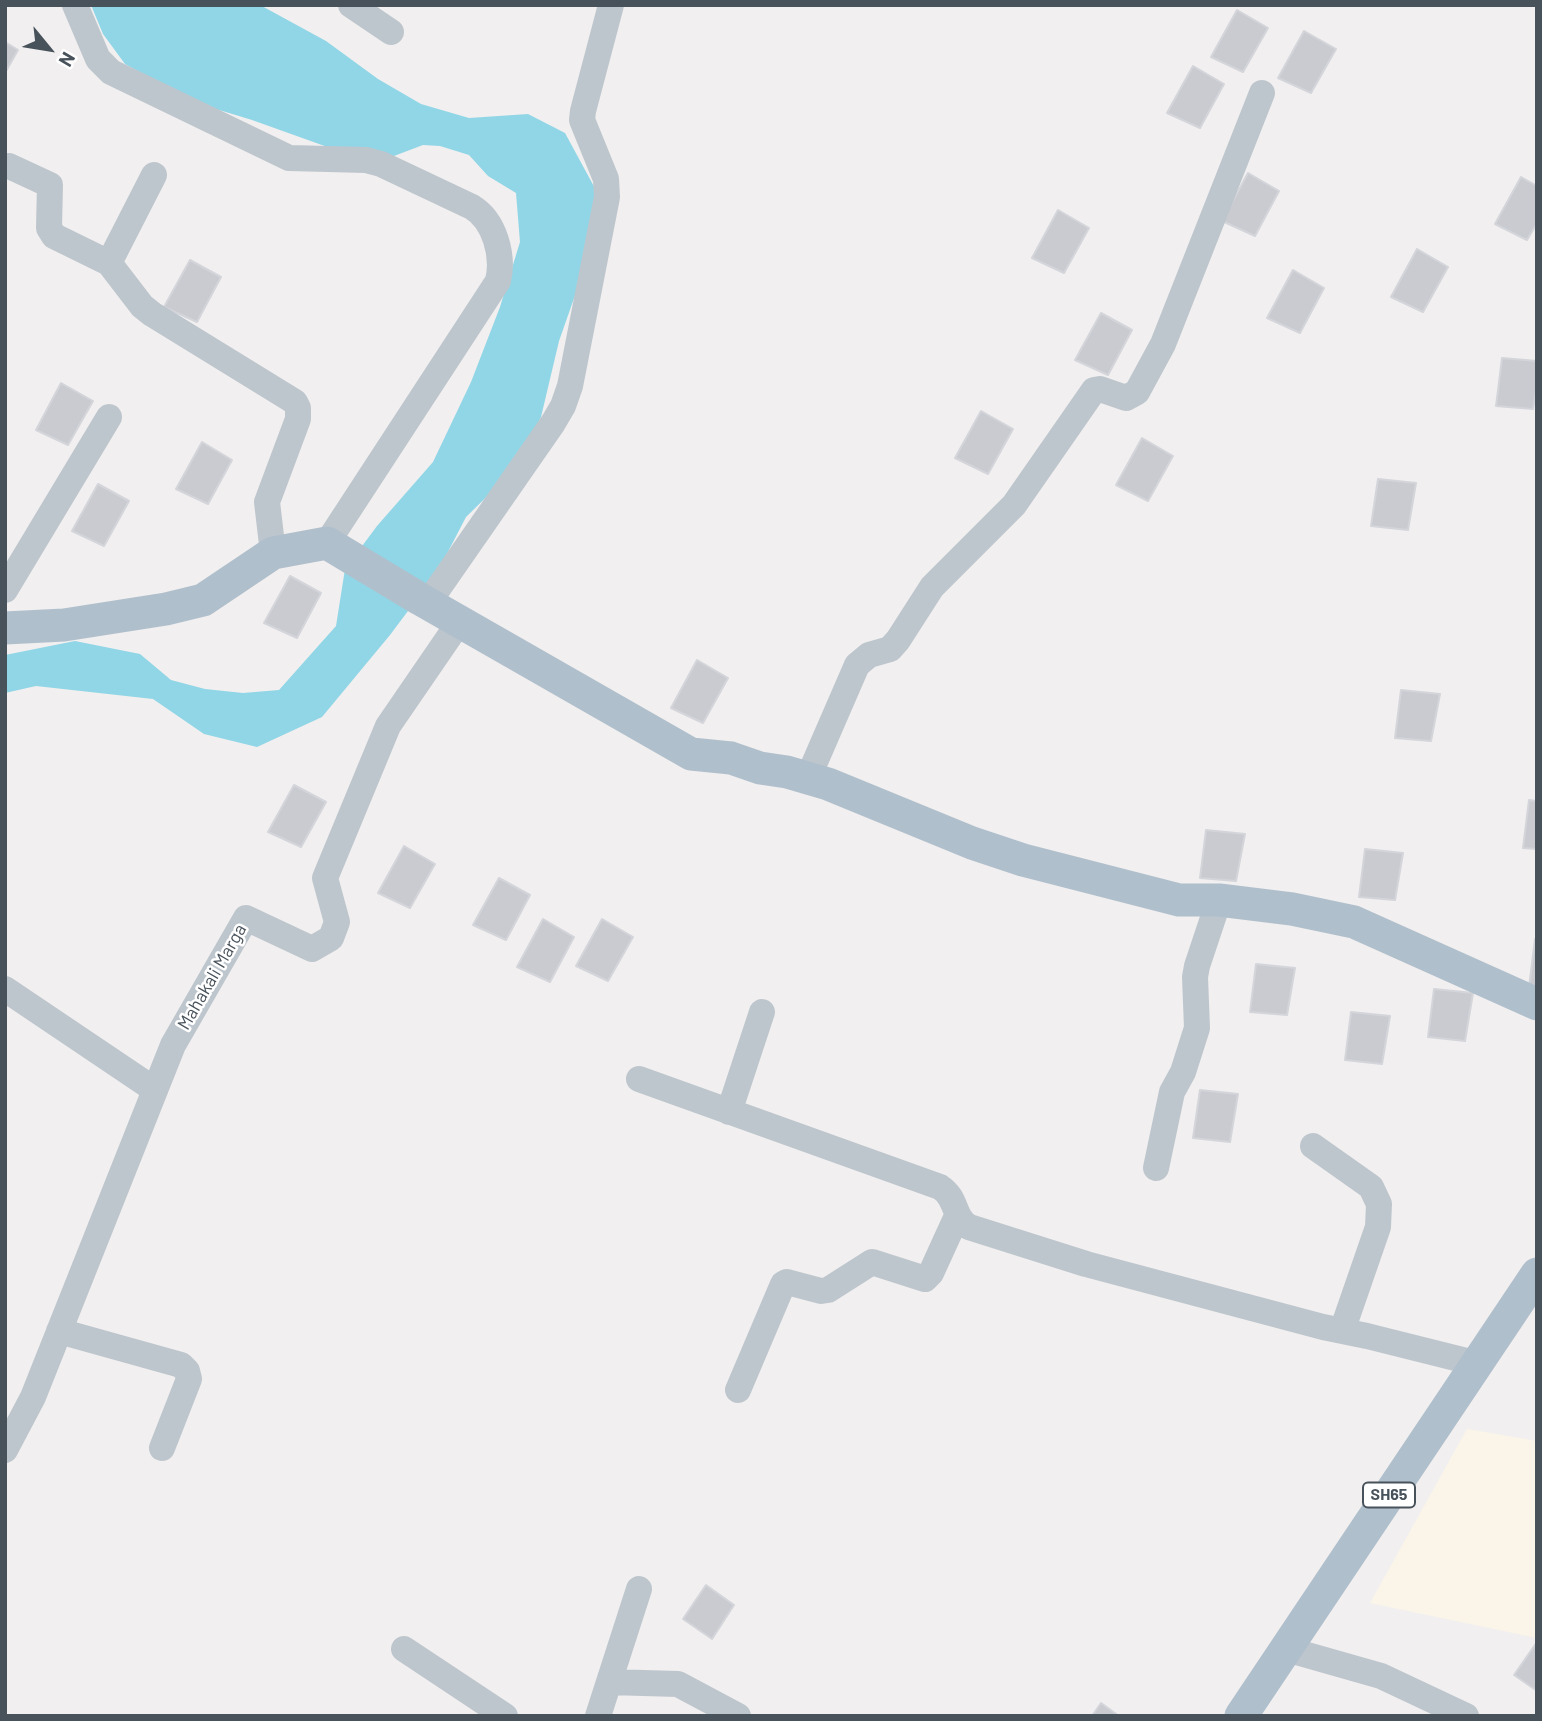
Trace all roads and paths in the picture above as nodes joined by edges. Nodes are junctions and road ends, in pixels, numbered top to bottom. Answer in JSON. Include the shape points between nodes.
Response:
{"nodes":[{"id":1,"x":75,"y":5,"type":"edge"},
{"id":2,"x":351,"y":5,"type":"edge"},
{"id":3,"x":611,"y":5,"type":"edge"},
{"id":4,"x":391,"y":32,"type":"dead end"},
{"id":5,"x":1262,"y":93,"type":"dead end"},
{"id":6,"x":9,"y":166,"type":"dead end"},
{"id":7,"x":154,"y":175,"type":"dead end"},
{"id":8,"x":109,"y":263,"type":"junction"},
{"id":9,"x":109,"y":417,"type":"dead end"},
{"id":10,"x":337,"y":549,"type":"junction"},
{"id":11,"x":273,"y":553,"type":"junction"},
{"id":12,"x":5,"y":590,"type":"edge"},
{"id":13,"x":424,"y":601,"type":"junction"},
{"id":14,"x":460,"y":621,"type":"junction"},
{"id":15,"x":5,"y":628,"type":"edge"},
{"id":16,"x":808,"y":778,"type":"junction"},
{"id":17,"x":1219,"y":900,"type":"junction"},
{"id":18,"x":5,"y":989,"type":"edge"},
{"id":19,"x":1537,"y":1004,"type":"edge"},
{"id":20,"x":762,"y":1012,"type":"dead end"},
{"id":21,"x":639,"y":1079,"type":"dead end"},
{"id":22,"x":155,"y":1090,"type":"junction"},
{"id":23,"x":729,"y":1112,"type":"junction"},
{"id":24,"x":1313,"y":1146,"type":"dead end"},
{"id":25,"x":1156,"y":1168,"type":"dead end"},
{"id":26,"x":957,"y":1216,"type":"junction"},
{"id":27,"x":1537,"y":1274,"type":"edge"},
{"id":28,"x":59,"y":1331,"type":"junction"},
{"id":29,"x":1342,"y":1331,"type":"junction"},
{"id":30,"x":1475,"y":1363,"type":"junction"},
{"id":31,"x":738,"y":1390,"type":"dead end"},
{"id":32,"x":162,"y":1448,"type":"dead end"},
{"id":33,"x":5,"y":1450,"type":"edge"},
{"id":34,"x":639,"y":1589,"type":"dead end"},
{"id":35,"x":404,"y":1649,"type":"dead end"},
{"id":36,"x":1286,"y":1649,"type":"junction"},
{"id":37,"x":609,"y":1682,"type":"junction"},
{"id":38,"x":505,"y":1716,"type":"edge"},
{"id":39,"x":598,"y":1716,"type":"edge"},
{"id":40,"x":738,"y":1716,"type":"edge"},
{"id":41,"x":1241,"y":1716,"type":"edge"},
{"id":42,"x":1466,"y":1716,"type":"edge"}],
"edges":[{"from":1,"to":10,"type":"street","via":[[98,59],[111,72],[282,156],[374,161],[472,207],[489,223],[499,253],[498,281]]},
{"from":2,"to":4,"type":"street"},
{"from":3,"to":13,"type":"street","via":[[583,111],[586,132],[606,179],[607,197],[570,386],[553,424]]},
{"from":5,"to":16,"type":"street","via":[[1163,344],[1137,392],[1126,398],[1094,390],[1014,505],[932,587],[898,640],[890,649],[862,659]]},
{"from":6,"to":8,"type":"street","via":[[50,185],[50,233]]},
{"from":7,"to":8,"type":"street"},
{"from":8,"to":11,"type":"street","via":[[152,314],[295,402],[298,419],[267,502]]},
{"from":9,"to":12,"type":"street"},
{"from":10,"to":11,"type":"main road"},
{"from":10,"to":13,"type":"main road"},
{"from":11,"to":15,"type":"main road","via":[[203,600],[64,625]]},
{"from":13,"to":14,"type":"main road"},
{"from":14,"to":16,"type":"main road","via":[[691,754],[731,758]]},
{"from":14,"to":22,"type":"street","name":"Mahakali Marga","via":[[388,726],[325,878],[337,922],[331,939],[312,949],[246,918],[173,1045]]},
{"from":16,"to":17,"type":"main road","via":[[1023,860],[1179,900]]},
{"from":17,"to":19,"type":"main road","via":[[1354,922]]},
{"from":17,"to":25,"type":"street","via":[[1195,977],[1197,1028],[1172,1092]]},
{"from":18,"to":22,"type":"street"},
{"from":20,"to":23,"type":"street"},
{"from":21,"to":23,"type":"street"},
{"from":22,"to":28,"type":"street","name":"Mahakali Marga"},
{"from":23,"to":26,"type":"street","via":[[940,1187],[953,1199]]},
{"from":24,"to":29,"type":"street","via":[[1371,1187],[1379,1204],[1378,1227]]},
{"from":26,"to":29,"type":"street","via":[[969,1227],[1086,1264]]},
{"from":26,"to":31,"type":"street","via":[[925,1279],[872,1262],[828,1290],[783,1284]]},
{"from":27,"to":30,"type":"main road","number":"SH65"},
{"from":28,"to":32,"type":"street","via":[[181,1365],[187,1371],[189,1379]]},
{"from":28,"to":33,"type":"street","name":"Mahakali Marga","via":[[33,1397]]},
{"from":29,"to":30,"type":"street"},
{"from":30,"to":36,"type":"main road","number":"SH65"},
{"from":34,"to":37,"type":"street"},
{"from":35,"to":38,"type":"street"},
{"from":36,"to":41,"type":"main road","number":"SH65"},
{"from":36,"to":42,"type":"street","via":[[1381,1676]]},
{"from":37,"to":39,"type":"street"},
{"from":37,"to":40,"type":"street","via":[[678,1684]]}]}
